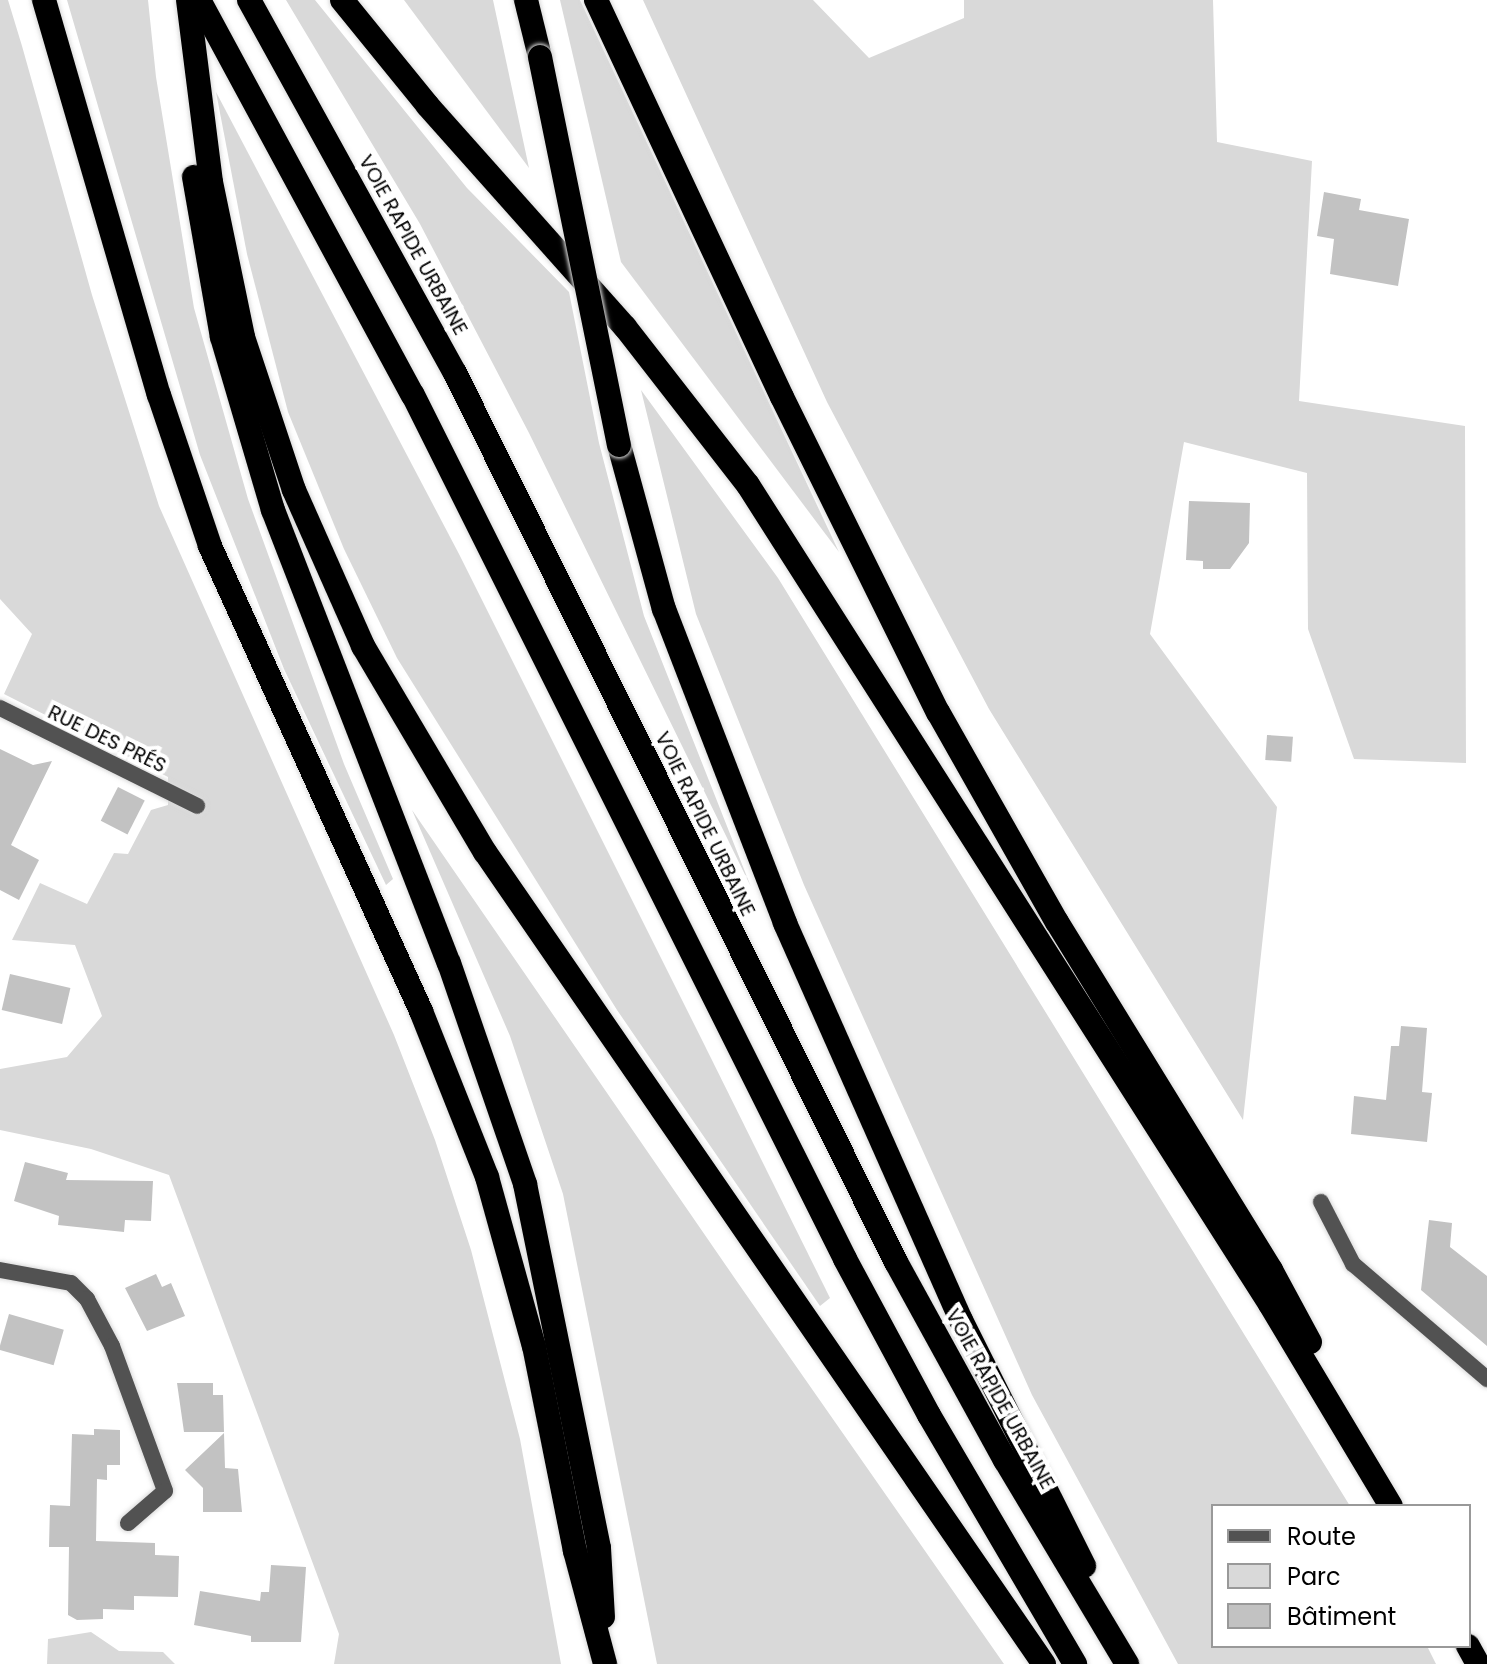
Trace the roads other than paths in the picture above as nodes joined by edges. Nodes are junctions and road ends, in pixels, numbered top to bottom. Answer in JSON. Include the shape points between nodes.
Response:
{"nodes":[{"id":1,"x":44,"y":0,"type":"edge"},
{"id":2,"x":172,"y":0,"type":"edge"},
{"id":3,"x":188,"y":0,"type":"edge"},
{"id":4,"x":199,"y":0,"type":"edge"},
{"id":5,"x":249,"y":0,"type":"edge"},
{"id":6,"x":342,"y":0,"type":"edge"},
{"id":7,"x":526,"y":0,"type":"edge"},
{"id":8,"x":596,"y":0,"type":"edge"},
{"id":9,"x":203,"y":184,"type":"junction"},
{"id":10,"x":0,"y":708,"type":"edge"},
{"id":11,"x":197,"y":806,"type":"dead end"},
{"id":12,"x":1321,"y":1202,"type":"dead end"},
{"id":13,"x":0,"y":1270,"type":"edge"},
{"id":14,"x":1487,"y":1379,"type":"edge"},
{"id":15,"x":1354,"y":1438,"type":"junction"},
{"id":16,"x":1390,"y":1504,"type":"edge"},
{"id":17,"x":128,"y":1523,"type":"dead end"},
{"id":18,"x":605,"y":1664,"type":"edge"},
{"id":19,"x":1044,"y":1664,"type":"edge"},
{"id":20,"x":1075,"y":1664,"type":"edge"},
{"id":21,"x":1127,"y":1664,"type":"edge"},
{"id":22,"x":1134,"y":1664,"type":"edge"}],
"edges":[{"from":1,"to":18,"type":"highway","via":[[159,395],[210,546],[421,1011],[487,1177],[534,1346],[575,1551]]},
{"from":2,"to":9,"type":"highway"},
{"from":3,"to":9,"type":"highway"},
{"from":4,"to":20,"type":"highway","via":[[413,395],[851,1271]]},
{"from":5,"to":21,"type":"highway","name":"VOIE RAPIDE URBAINE","via":[[469,401],[896,1262],[1005,1460]]},
{"from":6,"to":15,"type":"highway","via":[[428,106],[625,327],[756,496]]},
{"from":7,"to":22,"type":"highway","bridge":true,"via":[[619,445],[642,540],[683,661],[812,985],[961,1320]]},
{"from":8,"to":15,"type":"highway","via":[[775,383],[938,712],[1057,922],[1271,1270]]},
{"from":9,"to":18,"type":"highway","via":[[222,337],[273,510],[470,1021],[525,1184],[599,1548]]},
{"from":9,"to":19,"type":"highway","via":[[243,337],[290,478],[344,606],[403,720],[573,983]]},
{"from":10,"to":11,"type":"street","name":"RUE DES PRÉS"},
{"from":12,"to":14,"type":"street","via":[[1353,1264]]},
{"from":13,"to":17,"type":"street","via":[[71,1283],[87,1299],[112,1346],[163,1482],[161,1498]]},
{"from":15,"to":16,"type":"highway"}]}
